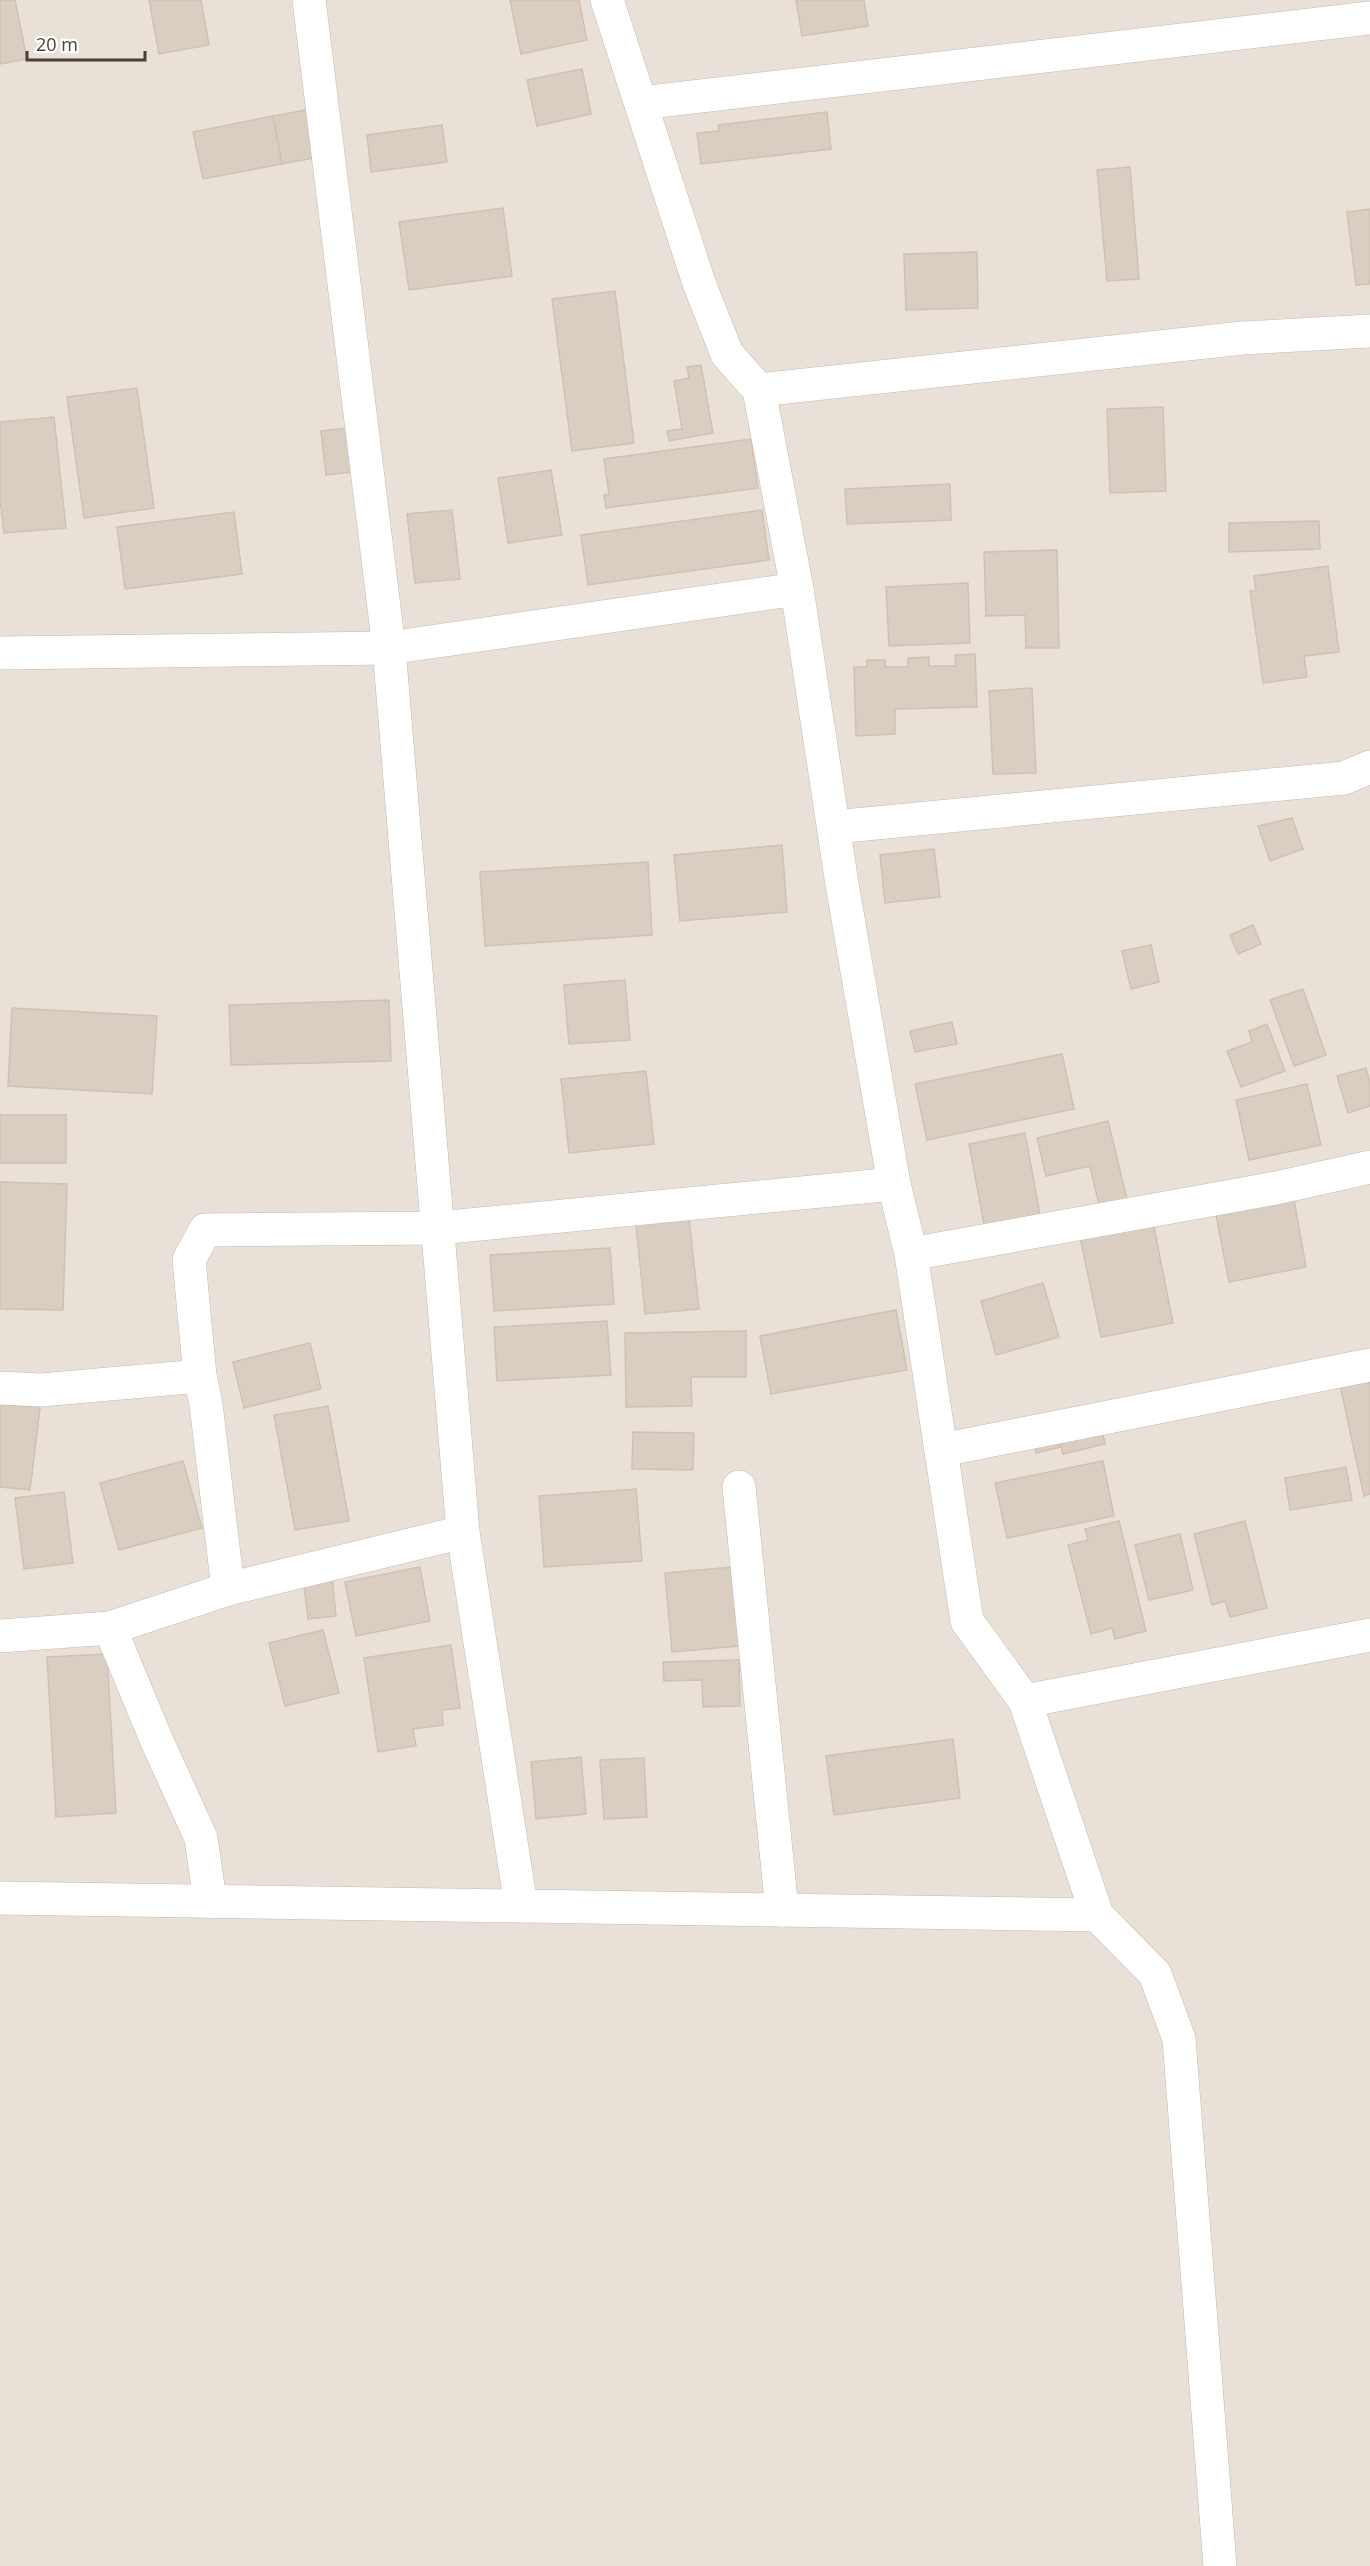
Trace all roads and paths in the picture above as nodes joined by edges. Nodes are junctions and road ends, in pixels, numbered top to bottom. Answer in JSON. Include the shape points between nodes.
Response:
{"nodes":[{"id":1,"x":309,"y":0,"type":"edge"},
{"id":2,"x":607,"y":0,"type":"edge"},
{"id":3,"x":1370,"y":18,"type":"edge"},
{"id":4,"x":641,"y":103,"type":"junction"},
{"id":5,"x":1370,"y":331,"type":"edge"},
{"id":6,"x":759,"y":390,"type":"junction"},
{"id":7,"x":797,"y":589,"type":"junction"},
{"id":8,"x":389,"y":648,"type":"junction"},
{"id":9,"x":0,"y":653,"type":"edge"},
{"id":10,"x":1370,"y":767,"type":"edge"},
{"id":11,"x":834,"y":827,"type":"junction"},
{"id":12,"x":1370,"y":1167,"type":"edge"},
{"id":13,"x":894,"y":1184,"type":"junction"},
{"id":14,"x":438,"y":1228,"type":"junction"},
{"id":15,"x":911,"y":1254,"type":"junction"},
{"id":16,"x":1370,"y":1365,"type":"edge"},
{"id":17,"x":200,"y":1376,"type":"junction"},
{"id":18,"x":0,"y":1389,"type":"edge"},
{"id":19,"x":942,"y":1450,"type":"junction"},
{"id":20,"x":739,"y":1487,"type":"dead end"},
{"id":21,"x":463,"y":1532,"type":"junction"},
{"id":22,"x":228,"y":1589,"type":"junction"},
{"id":23,"x":110,"y":1628,"type":"junction"},
{"id":24,"x":1370,"y":1635,"type":"edge"},
{"id":25,"x":0,"y":1636,"type":"edge"},
{"id":26,"x":1025,"y":1701,"type":"junction"},
{"id":27,"x":0,"y":1898,"type":"edge"},
{"id":28,"x":210,"y":1901,"type":"junction"},
{"id":29,"x":521,"y":1906,"type":"junction"},
{"id":30,"x":782,"y":1910,"type":"junction"},
{"id":31,"x":1097,"y":1915,"type":"junction"},
{"id":32,"x":1220,"y":2566,"type":"edge"}],
"edges":[{"from":1,"to":8,"type":"street"},
{"from":2,"to":4,"type":"street"},
{"from":3,"to":4,"type":"street"},
{"from":4,"to":6,"type":"street","via":[[699,283],[727,354]]},
{"from":5,"to":6,"type":"street","via":[[1243,338]]},
{"from":6,"to":7,"type":"street"},
{"from":7,"to":8,"type":"street"},
{"from":7,"to":11,"type":"street"},
{"from":8,"to":9,"type":"street"},
{"from":8,"to":14,"type":"street"},
{"from":10,"to":11,"type":"street","via":[[1344,778]]},
{"from":11,"to":13,"type":"street"},
{"from":12,"to":15,"type":"street"},
{"from":13,"to":14,"type":"street"},
{"from":13,"to":15,"type":"street"},
{"from":14,"to":17,"type":"street","via":[[205,1230],[189,1260]]},
{"from":14,"to":21,"type":"street"},
{"from":15,"to":19,"type":"street"},
{"from":16,"to":19,"type":"street"},
{"from":17,"to":18,"type":"street","via":[[41,1390]]},
{"from":17,"to":22,"type":"street"},
{"from":19,"to":26,"type":"street","via":[[967,1621]]},
{"from":20,"to":30,"type":"street"},
{"from":21,"to":22,"type":"street"},
{"from":21,"to":29,"type":"street"},
{"from":22,"to":23,"type":"street"},
{"from":23,"to":25,"type":"street"},
{"from":23,"to":28,"type":"street","via":[[201,1838]]},
{"from":24,"to":26,"type":"street"},
{"from":26,"to":31,"type":"street"},
{"from":27,"to":28,"type":"street"},
{"from":28,"to":29,"type":"street"},
{"from":29,"to":30,"type":"street"},
{"from":30,"to":31,"type":"street"},
{"from":31,"to":32,"type":"street","via":[[1155,1974],[1179,2039]]}]}
